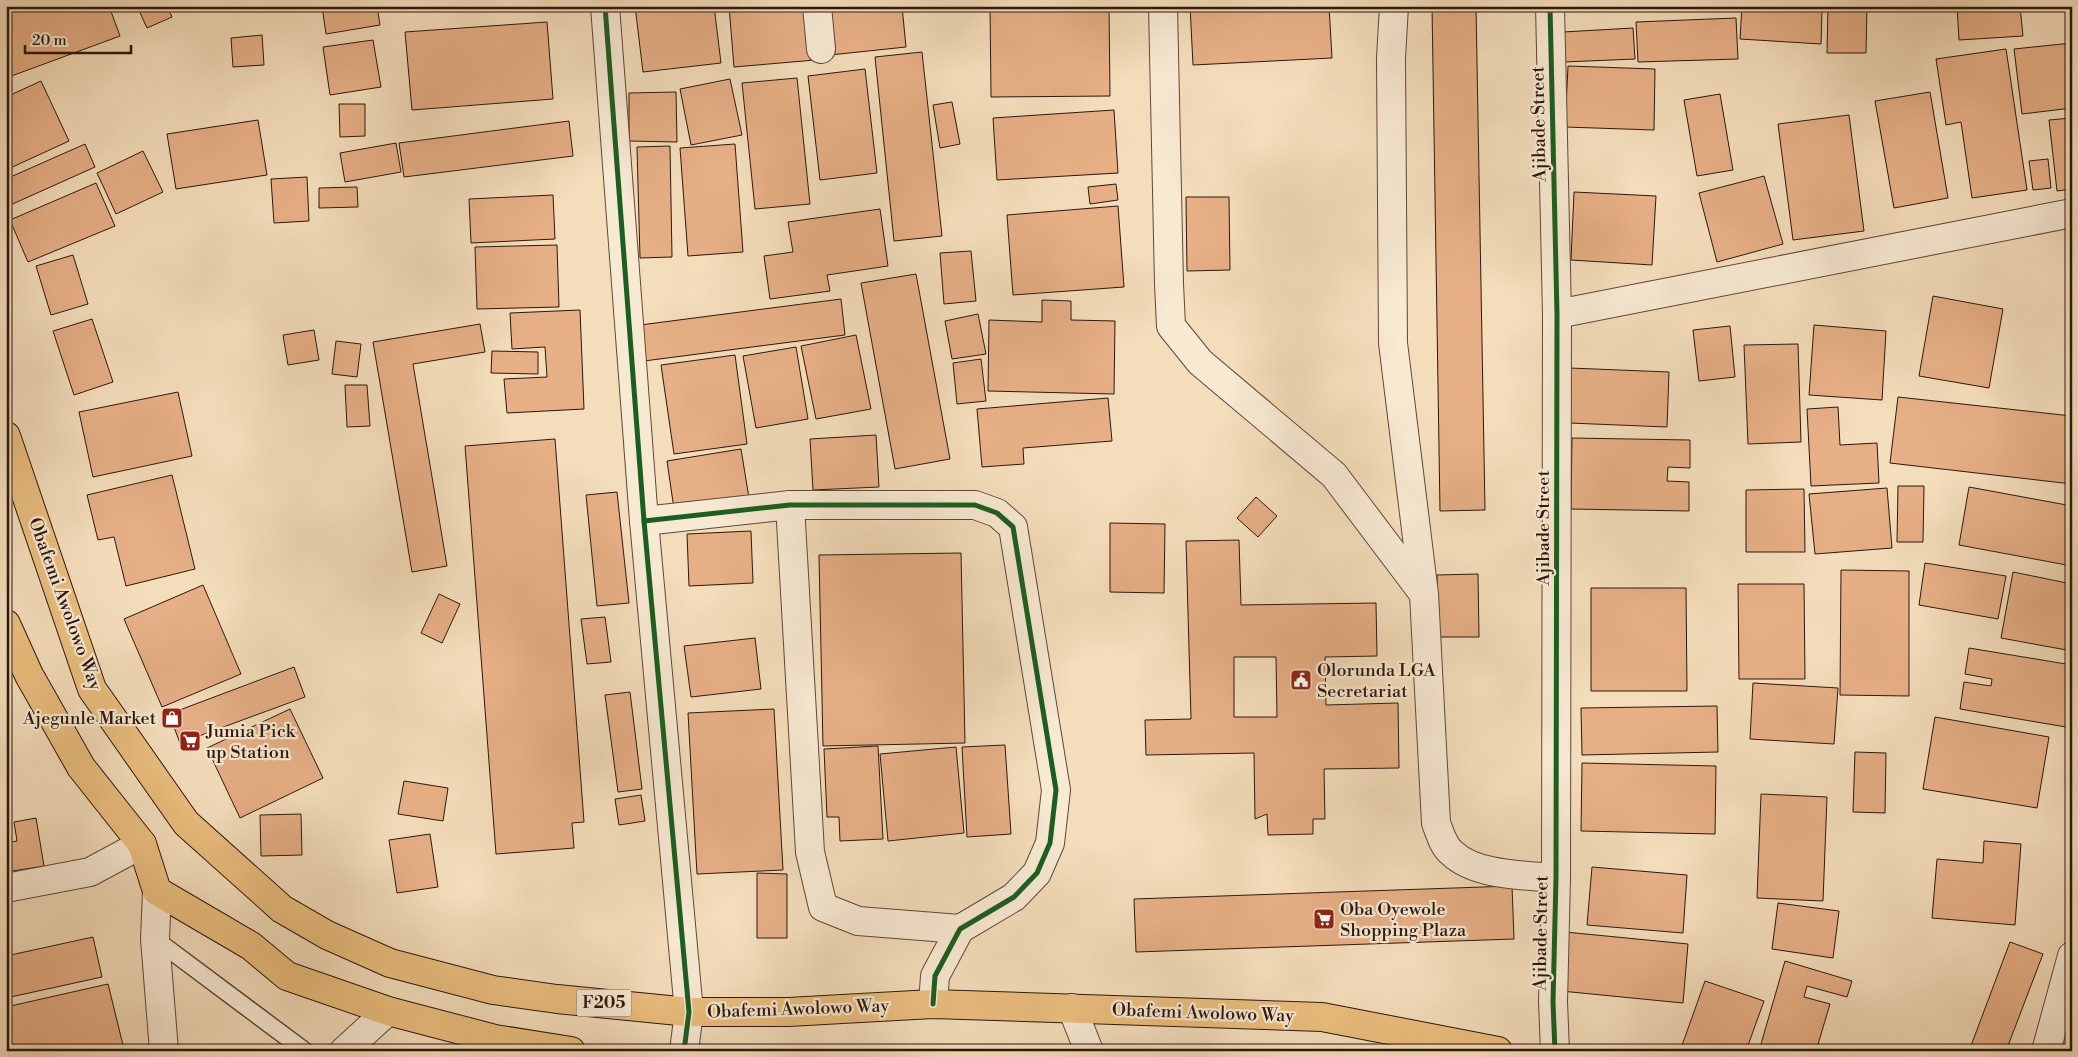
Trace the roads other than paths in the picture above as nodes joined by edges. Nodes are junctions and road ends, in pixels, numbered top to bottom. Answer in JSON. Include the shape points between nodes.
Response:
{"nodes":[{"id":1,"x":605,"y":6,"type":"edge"},
{"id":2,"x":816,"y":6,"type":"edge"},
{"id":3,"x":1163,"y":6,"type":"edge"},
{"id":4,"x":1394,"y":6,"type":"edge"},
{"id":5,"x":1550,"y":6,"type":"edge"},
{"id":6,"x":821,"y":50,"type":"dead end"},
{"id":7,"x":2072,"y":213,"type":"edge"},
{"id":8,"x":1557,"y":314,"type":"junction"},
{"id":9,"x":6,"y":436,"type":"edge"},
{"id":10,"x":790,"y":505,"type":"junction"},
{"id":11,"x":644,"y":521,"type":"junction"},
{"id":12,"x":1424,"y":594,"type":"junction"},
{"id":13,"x":6,"y":624,"type":"edge"},
{"id":14,"x":142,"y":844,"type":"junction"},
{"id":15,"x":1556,"y":878,"type":"junction"},
{"id":16,"x":6,"y":888,"type":"edge"},
{"id":17,"x":157,"y":891,"type":"junction"},
{"id":18,"x":960,"y":929,"type":"junction"},
{"id":19,"x":155,"y":939,"type":"junction"},
{"id":20,"x":2072,"y":956,"type":"edge"},
{"id":21,"x":933,"y":1004,"type":"junction"},
{"id":22,"x":1072,"y":1008,"type":"junction"},
{"id":23,"x":388,"y":1011,"type":"junction"},
{"id":24,"x":689,"y":1012,"type":"junction"},
{"id":25,"x":164,"y":1051,"type":"edge"},
{"id":26,"x":306,"y":1051,"type":"edge"},
{"id":27,"x":344,"y":1051,"type":"edge"},
{"id":28,"x":571,"y":1051,"type":"edge"},
{"id":29,"x":684,"y":1051,"type":"edge"},
{"id":30,"x":1089,"y":1051,"type":"edge"},
{"id":31,"x":1498,"y":1051,"type":"edge"},
{"id":32,"x":1555,"y":1051,"type":"edge"},
{"id":33,"x":2046,"y":1051,"type":"edge"}],
"edges":[{"from":1,"to":11,"type":"street"},
{"from":2,"to":6,"type":"street"},
{"from":3,"to":12,"type":"street","via":[[1172,326],[1200,362],[1334,475]]},
{"from":4,"to":12,"type":"street","via":[[1391,58],[1393,343]]},
{"from":5,"to":8,"type":"street","name":"Ajibade Street"},
{"from":7,"to":8,"type":"street"},
{"from":8,"to":15,"type":"street","name":"Ajibade Street"},
{"from":9,"to":24,"type":"main road","name":"Obafemi Awolowo Way","number":"F205","via":[[92,689],[186,823],[282,909],[327,935],[390,963],[451,980],[557,999]]},
{"from":10,"to":11,"type":"street"},
{"from":10,"to":18,"type":"street","via":[[810,852],[823,907],[858,921]]},
{"from":10,"to":18,"type":"street","via":[[975,505],[997,513],[1013,527],[1056,790],[1050,843],[1037,873],[1014,897]]},
{"from":11,"to":24,"type":"street"},
{"from":12,"to":15,"type":"street","via":[[1436,823],[1442,839],[1452,853],[1474,866],[1501,873]]},
{"from":13,"to":14,"type":"main road","via":[[29,675],[81,767]]},
{"from":14,"to":16,"type":"street","via":[[90,872]]},
{"from":14,"to":17,"type":"main road"},
{"from":15,"to":32,"type":"street","name":"Ajibade Street"},
{"from":17,"to":19,"type":"street"},
{"from":17,"to":23,"type":"main road","via":[[251,946],[287,976]]},
{"from":18,"to":21,"type":"street","via":[[935,976]]},
{"from":19,"to":25,"type":"street"},
{"from":19,"to":26,"type":"lane"},
{"from":20,"to":33,"type":"street"},
{"from":21,"to":22,"type":"main road","name":"Obafemi Awolowo Way","number":"F205"},
{"from":21,"to":24,"type":"main road","name":"Obafemi Awolowo Way","number":"F205","via":[[788,1012]]},
{"from":22,"to":30,"type":"street"},
{"from":22,"to":31,"type":"main road","name":"Obafemi Awolowo Way","number":"F205","via":[[1322,1017]]},
{"from":23,"to":27,"type":"street"},
{"from":23,"to":28,"type":"main road","via":[[495,1039]]},
{"from":24,"to":29,"type":"street"}]}
